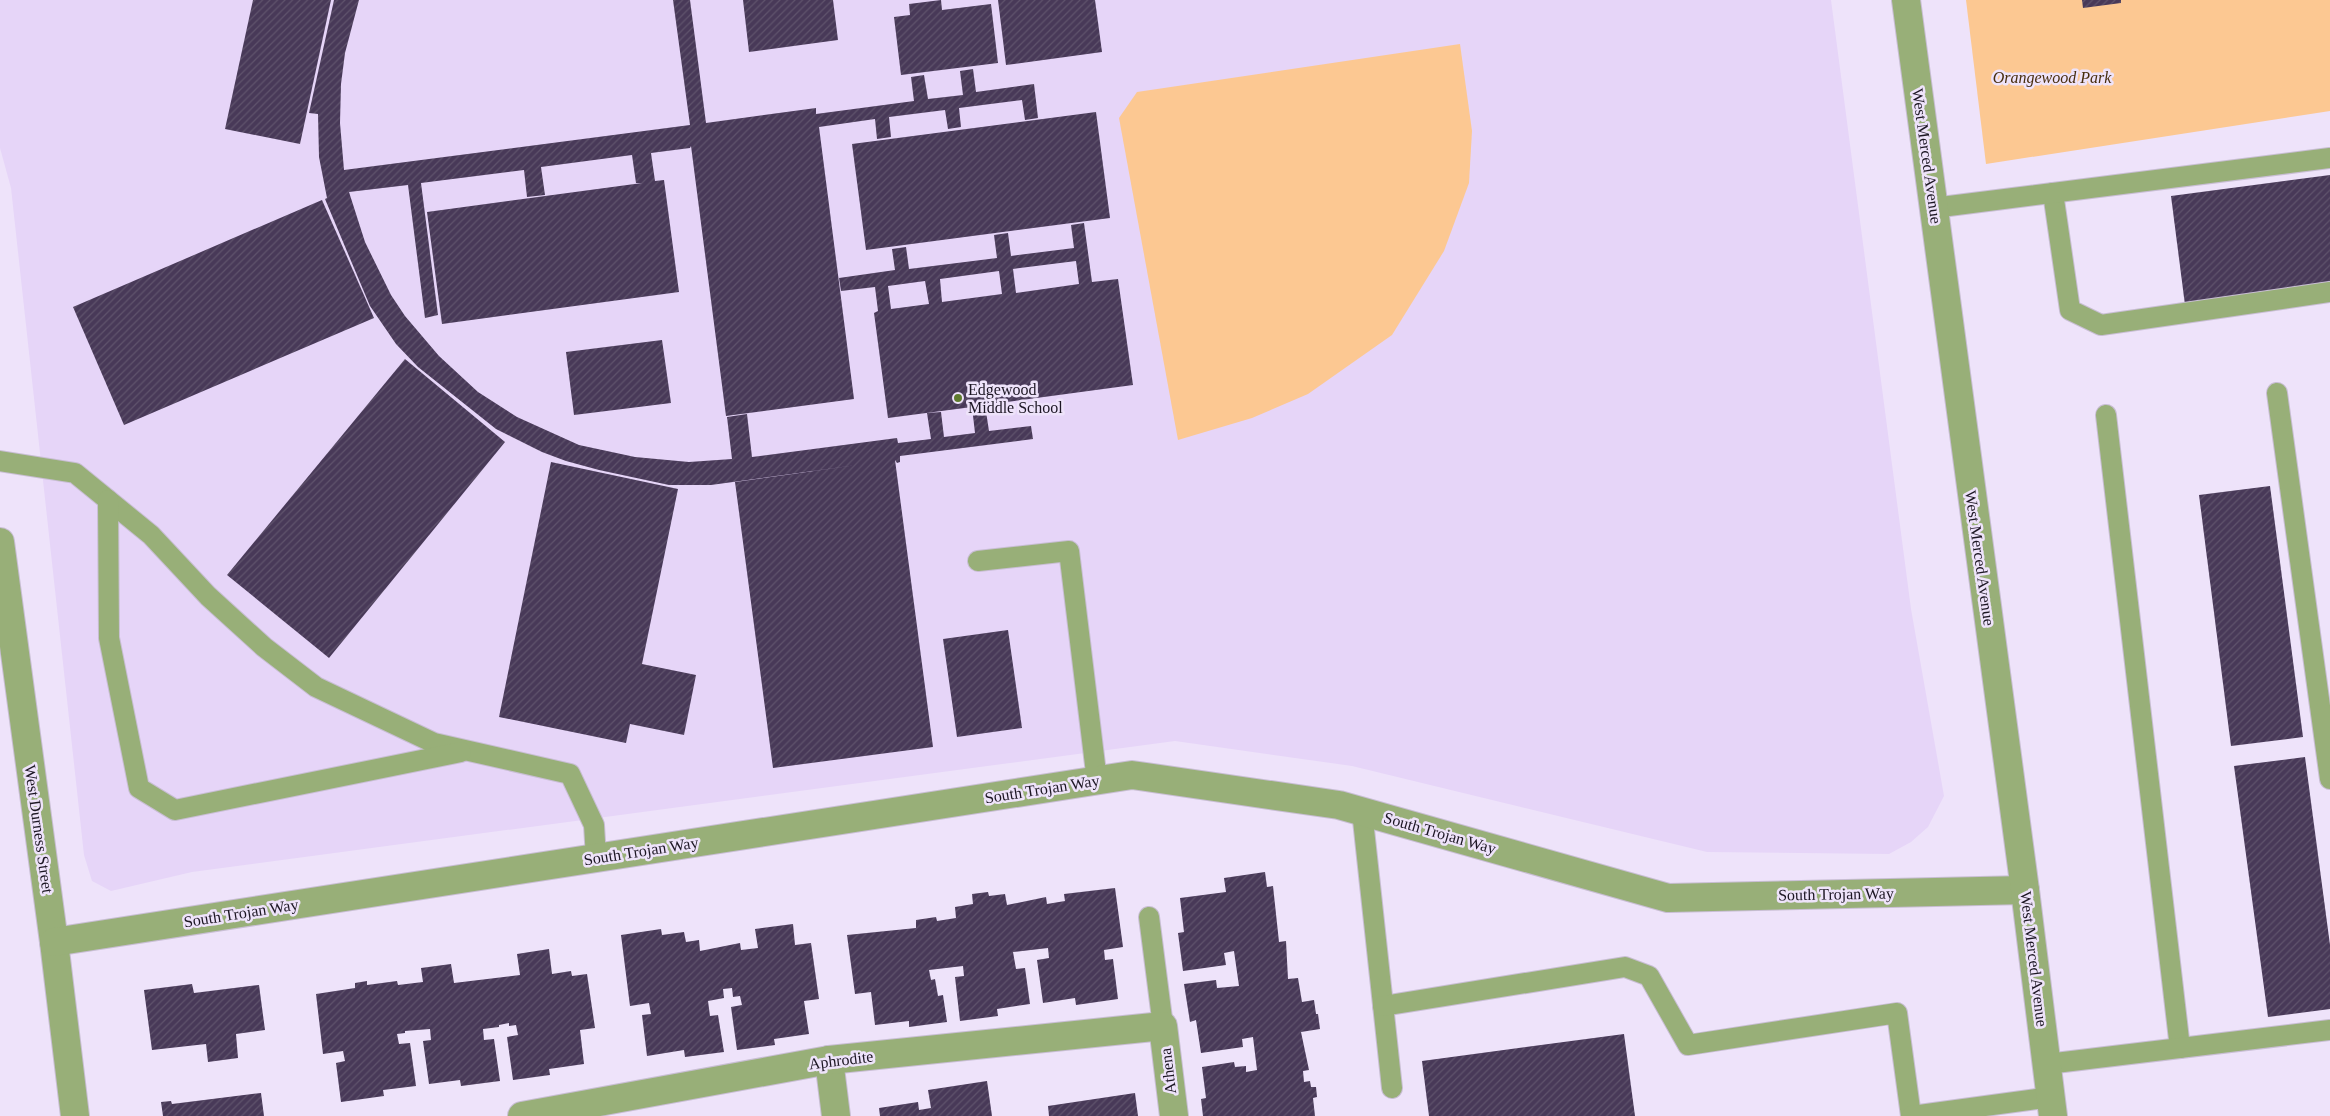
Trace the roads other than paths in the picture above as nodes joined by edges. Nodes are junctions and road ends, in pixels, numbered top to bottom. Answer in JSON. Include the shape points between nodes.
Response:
{"nodes":[{"id":1,"x":1906,"y":0,"type":"edge"},
{"id":2,"x":2330,"y":158,"type":"edge"},
{"id":3,"x":2053,"y":192,"type":"junction"},
{"id":4,"x":1934,"y":208,"type":"junction"},
{"id":5,"x":2330,"y":292,"type":"edge"},
{"id":6,"x":2277,"y":393,"type":"dead end"},
{"id":7,"x":2106,"y":415,"type":"dead end"},
{"id":8,"x":0,"y":461,"type":"edge"},
{"id":9,"x":108,"y":500,"type":"junction"},
{"id":10,"x":0,"y":542,"type":"edge"},
{"id":11,"x":978,"y":561,"type":"dead end"},
{"id":12,"x":468,"y":751,"type":"junction"},
{"id":13,"x":2330,"y":779,"type":"edge"},
{"id":14,"x":1097,"y":781,"type":"junction"},
{"id":15,"x":1362,"y":811,"type":"junction"},
{"id":16,"x":596,"y":858,"type":"junction"},
{"id":17,"x":2025,"y":890,"type":"junction"},
{"id":18,"x":1149,"y":917,"type":"dead end"},
{"id":19,"x":54,"y":942,"type":"junction"},
{"id":20,"x":1383,"y":1006,"type":"junction"},
{"id":21,"x":1163,"y":1026,"type":"junction"},
{"id":22,"x":2330,"y":1030,"type":"edge"},
{"id":23,"x":2180,"y":1048,"type":"junction"},
{"id":24,"x":829,"y":1060,"type":"junction"},
{"id":25,"x":2047,"y":1064,"type":"junction"},
{"id":26,"x":1392,"y":1088,"type":"dead end"},
{"id":27,"x":2052,"y":1107,"type":"edge"},
{"id":28,"x":75,"y":1116,"type":"edge"},
{"id":29,"x":522,"y":1116,"type":"edge"},
{"id":30,"x":836,"y":1116,"type":"edge"},
{"id":31,"x":1174,"y":1116,"type":"edge"},
{"id":32,"x":1912,"y":1116,"type":"edge"}],
"edges":[{"from":1,"to":4,"type":"street","name":"West Merced Avenue"},
{"from":2,"to":3,"type":"lane"},
{"from":3,"to":4,"type":"lane"},
{"from":3,"to":5,"type":"lane","via":[[2070,310],[2101,325]]},
{"from":4,"to":17,"type":"street","name":"West Merced Avenue"},
{"from":6,"to":13,"type":"lane"},
{"from":7,"to":23,"type":"lane"},
{"from":8,"to":9,"type":"lane","via":[[75,473]]},
{"from":9,"to":12,"type":"lane","via":[[151,535],[208,596],[264,647],[316,687],[434,743]]},
{"from":9,"to":12,"type":"lane","via":[[109,638],[139,788],[175,810]]},
{"from":10,"to":19,"type":"street","name":"West Durness Street"},
{"from":11,"to":14,"type":"lane","via":[[1069,551]]},
{"from":12,"to":16,"type":"lane","via":[[570,774],[594,824]]},
{"from":14,"to":15,"type":"street","name":"South Trojan Way","via":[[1132,776]]},
{"from":14,"to":16,"type":"street","name":"South Trojan Way"},
{"from":15,"to":17,"type":"street","name":"South Trojan Way","via":[[1668,898]]},
{"from":15,"to":20,"type":"lane"},
{"from":16,"to":19,"type":"street","name":"South Trojan Way"},
{"from":17,"to":25,"type":"street","name":"West Merced Avenue"},
{"from":18,"to":21,"type":"lane"},
{"from":19,"to":28,"type":"street","name":"West Durness Street"},
{"from":20,"to":26,"type":"lane"},
{"from":20,"to":32,"type":"lane","via":[[1625,967],[1649,976],[1688,1046],[1897,1013]]},
{"from":21,"to":24,"type":"street","name":"Aphrodite"},
{"from":21,"to":31,"type":"street","name":"Athena"},
{"from":22,"to":23,"type":"lane"},
{"from":23,"to":25,"type":"lane"},
{"from":24,"to":29,"type":"street","name":"Aphrodite"},
{"from":24,"to":30,"type":"street"},
{"from":25,"to":27,"type":"street","name":"West Merced Avenue"},
{"from":27,"to":32,"type":"lane"}]}
